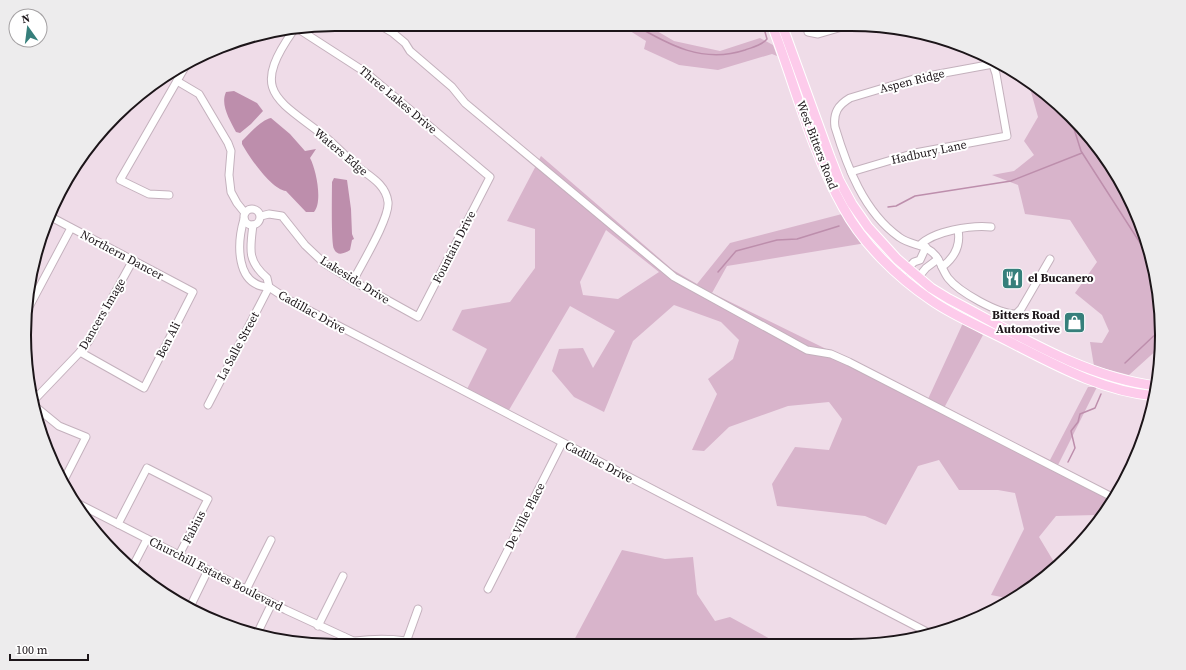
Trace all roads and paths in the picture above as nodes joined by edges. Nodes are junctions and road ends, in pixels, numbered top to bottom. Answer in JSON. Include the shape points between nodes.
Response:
{"nodes":[{"id":1,"x":390,"y":31,"type":"edge"},
{"id":2,"x":775,"y":31,"type":"edge"},
{"id":3,"x":785,"y":31,"type":"edge"},
{"id":4,"x":828,"y":31,"type":"edge"},
{"id":5,"x":808,"y":32,"type":"dead end"},
{"id":6,"x":305,"y":33,"type":"edge"},
{"id":7,"x":291,"y":35,"type":"edge"},
{"id":8,"x":986,"y":62,"type":"edge"},
{"id":9,"x":993,"y":66,"type":"edge"},
{"id":10,"x":181,"y":73,"type":"edge"},
{"id":11,"x":177,"y":80,"type":"junction"},
{"id":12,"x":851,"y":172,"type":"junction"},
{"id":13,"x":490,"y":176,"type":"joint"},
{"id":14,"x":169,"y":195,"type":"dead end"},
{"id":15,"x":852,"y":204,"type":"junction"},
{"id":16,"x":843,"y":208,"type":"junction"},
{"id":17,"x":245,"y":216,"type":"junction"},
{"id":18,"x":261,"y":216,"type":"junction"},
{"id":19,"x":54,"y":219,"type":"edge"},
{"id":20,"x":253,"y":225,"type":"junction"},
{"id":21,"x":991,"y":227,"type":"dead end"},
{"id":22,"x":71,"y":228,"type":"junction"},
{"id":23,"x":958,"y":230,"type":"junction"},
{"id":24,"x":923,"y":246,"type":"junction"},
{"id":25,"x":240,"y":247,"type":"junction"},
{"id":26,"x":250,"y":247,"type":"junction"},
{"id":27,"x":938,"y":259,"type":"junction"},
{"id":28,"x":1050,"y":259,"type":"dead end"},
{"id":29,"x":133,"y":260,"type":"junction"},
{"id":30,"x":920,"y":260,"type":"junction"},
{"id":31,"x":942,"y":267,"type":"junction"},
{"id":32,"x":926,"y":268,"type":"junction"},
{"id":33,"x":257,"y":269,"type":"junction"},
{"id":34,"x":907,"y":269,"type":"junction"},
{"id":35,"x":248,"y":276,"type":"junction"},
{"id":36,"x":900,"y":276,"type":"junction"},
{"id":37,"x":918,"y":278,"type":"junction"},
{"id":38,"x":353,"y":281,"type":"junction"},
{"id":39,"x":912,"y":285,"type":"junction"},
{"id":40,"x":269,"y":287,"type":"junction"},
{"id":41,"x":193,"y":292,"type":"joint"},
{"id":42,"x":34,"y":299,"type":"edge"},
{"id":43,"x":418,"y":317,"type":"joint"},
{"id":44,"x":1040,"y":347,"type":"junction"},
{"id":45,"x":80,"y":352,"type":"junction"},
{"id":46,"x":1036,"y":356,"type":"junction"},
{"id":47,"x":1150,"y":385,"type":"edge"},
{"id":48,"x":1149,"y":395,"type":"edge"},
{"id":49,"x":37,"y":396,"type":"edge"},
{"id":50,"x":208,"y":404,"type":"dead end"},
{"id":51,"x":40,"y":411,"type":"edge"},
{"id":52,"x":562,"y":443,"type":"junction"},
{"id":53,"x":66,"y":476,"type":"edge"},
{"id":54,"x":1109,"y":495,"type":"edge"},
{"id":55,"x":85,"y":508,"type":"edge"},
{"id":56,"x":118,"y":524,"type":"junction"},
{"id":57,"x":147,"y":539,"type":"junction"},
{"id":58,"x":271,"y":540,"type":"dead end"},
{"id":59,"x":180,"y":555,"type":"junction"},
{"id":60,"x":134,"y":563,"type":"edge"},
{"id":61,"x":208,"y":570,"type":"junction"},
{"id":62,"x":343,"y":576,"type":"dead end"},
{"id":63,"x":488,"y":589,"type":"dead end"},
{"id":64,"x":246,"y":590,"type":"junction"},
{"id":65,"x":192,"y":603,"type":"edge"},
{"id":66,"x":272,"y":603,"type":"junction"},
{"id":67,"x":418,"y":609,"type":"dead end"},
{"id":68,"x":318,"y":626,"type":"junction"},
{"id":69,"x":259,"y":630,"type":"edge"},
{"id":70,"x":924,"y":630,"type":"edge"},
{"id":71,"x":344,"y":638,"type":"joint"},
{"id":72,"x":347,"y":639,"type":"edge"},
{"id":73,"x":369,"y":639,"type":"edge"},
{"id":74,"x":383,"y":639,"type":"edge"},
{"id":75,"x":407,"y":639,"type":"edge"}],
"edges":[{"from":1,"to":54,"type":"street","via":[[452,87],[465,103],[674,277],[807,350],[831,354],[849,362]]},
{"from":2,"to":16,"type":"main road","name":"West Bitters Road","via":[[823,166]]},
{"from":3,"to":15,"type":"main road","name":"West Bitters Road","via":[[830,157]]},
{"from":4,"to":5,"type":"street","via":[[818,34]]},
{"from":6,"to":13,"type":"street","name":"Three Lakes Drive","via":[[365,72]]},
{"from":7,"to":38,"type":"street","name":"Waters Edge","via":[[272,67],[277,98],[382,187],[388,202],[385,219]]},
{"from":8,"to":12,"type":"street","name":"Aspen Ridge","via":[[904,81],[843,102],[836,110],[834,119]]},
{"from":9,"to":12,"type":"street","name":"Hadbury Lane","via":[[1007,136],[915,154]]},
{"from":10,"to":11,"type":"street"},
{"from":11,"to":14,"type":"street","via":[[120,180],[149,194]]},
{"from":11,"to":17,"type":"street","via":[[199,94],[228,142],[232,155],[229,175],[231,192]]},
{"from":12,"to":24,"type":"street","via":[[876,215],[901,239]]},
{"from":13,"to":43,"type":"street","name":"Fountain Drive"},
{"from":15,"to":16,"type":"main road"},
{"from":15,"to":34,"type":"main road","name":"West Bitters Road","via":[[883,245]]},
{"from":16,"to":36,"type":"main road","name":"West Bitters Road","via":[[860,233]]},
{"from":17,"to":18,"type":"street","via":[[248,210],[254,209]]},
{"from":17,"to":20,"type":"street","via":[[246,223]]},
{"from":17,"to":25,"type":"street","via":[[240,232]]},
{"from":18,"to":20,"type":"street","via":[[260,221]]},
{"from":18,"to":38,"type":"street","name":"Lakeside Drive","via":[[282,216],[324,263]]},
{"from":19,"to":22,"type":"street","name":"Northern Dancer"},
{"from":20,"to":26,"type":"street"},
{"from":21,"to":23,"type":"street"},
{"from":22,"to":29,"type":"street","name":"Northern Dancer"},
{"from":22,"to":42,"type":"street"},
{"from":23,"to":24,"type":"street","via":[[933,235]]},
{"from":23,"to":31,"type":"street","via":[[960,236],[957,250]]},
{"from":24,"to":27,"type":"street"},
{"from":24,"to":30,"type":"street"},
{"from":25,"to":26,"type":"street"},
{"from":25,"to":35,"type":"street","via":[[242,268]]},
{"from":26,"to":33,"type":"street"},
{"from":27,"to":31,"type":"street"},
{"from":27,"to":32,"type":"street"},
{"from":28,"to":31,"type":"street","via":[[1016,314],[1002,312],[963,291],[948,278]]},
{"from":29,"to":41,"type":"street","name":"Northern Dancer"},
{"from":29,"to":45,"type":"street","name":"Dancers Image"},
{"from":30,"to":32,"type":"street"},
{"from":30,"to":34,"type":"street"},
{"from":32,"to":37,"type":"street"},
{"from":33,"to":35,"type":"street"},
{"from":33,"to":40,"type":"street","via":[[267,278]]},
{"from":34,"to":36,"type":"street"},
{"from":34,"to":37,"type":"main road","name":"West Bitters Road"},
{"from":35,"to":40,"type":"street","via":[[260,287]]},
{"from":36,"to":39,"type":"main road","name":"West Bitters Road"},
{"from":37,"to":39,"type":"street"},
{"from":37,"to":44,"type":"main road","name":"West Bitters Road","via":[[949,299]]},
{"from":38,"to":43,"type":"street","name":"Lakeside Drive"},
{"from":39,"to":46,"type":"main road","name":"West Bitters Road","via":[[932,301]]},
{"from":40,"to":50,"type":"street","name":"La Salle Street"},
{"from":40,"to":52,"type":"street","name":"Cadillac Drive","via":[[294,303]]},
{"from":41,"to":45,"type":"street","name":"Ben Ali","via":[[144,388]]},
{"from":44,"to":46,"type":"main road"},
{"from":44,"to":47,"type":"main road","name":"West Bitters Road","via":[[1092,371]]},
{"from":45,"to":49,"type":"street","name":"Dancers Image"},
{"from":46,"to":48,"type":"main road","name":"West Bitters Road","via":[[1088,381]]},
{"from":51,"to":53,"type":"street","via":[[59,426],[86,437]]},
{"from":52,"to":63,"type":"street","name":"De Ville Place"},
{"from":52,"to":70,"type":"street","name":"Cadillac Drive"},
{"from":55,"to":56,"type":"street","name":"Churchill Estates Boulevard"},
{"from":56,"to":57,"type":"street","name":"Churchill Estates Boulevard"},
{"from":56,"to":59,"type":"street","name":"Fabius","via":[[147,468],[208,499]]},
{"from":57,"to":59,"type":"street","name":"Churchill Estates Boulevard"},
{"from":57,"to":60,"type":"street"},
{"from":58,"to":64,"type":"street"},
{"from":59,"to":61,"type":"street","name":"Churchill Estates Boulevard"},
{"from":61,"to":64,"type":"street","name":"Churchill Estates Boulevard"},
{"from":61,"to":65,"type":"street"},
{"from":62,"to":68,"type":"street"},
{"from":64,"to":66,"type":"street","name":"Churchill Estates Boulevard"},
{"from":66,"to":68,"type":"street","name":"Churchill Estates Boulevard"},
{"from":66,"to":69,"type":"street"},
{"from":67,"to":75,"type":"street"},
{"from":68,"to":71,"type":"street","name":"Churchill Estates Boulevard"},
{"from":71,"to":72,"type":"street","name":"Churchill Estates Boulevard"},
{"from":73,"to":74,"type":"street","name":"Churchill Estates Boulevard"}]}
